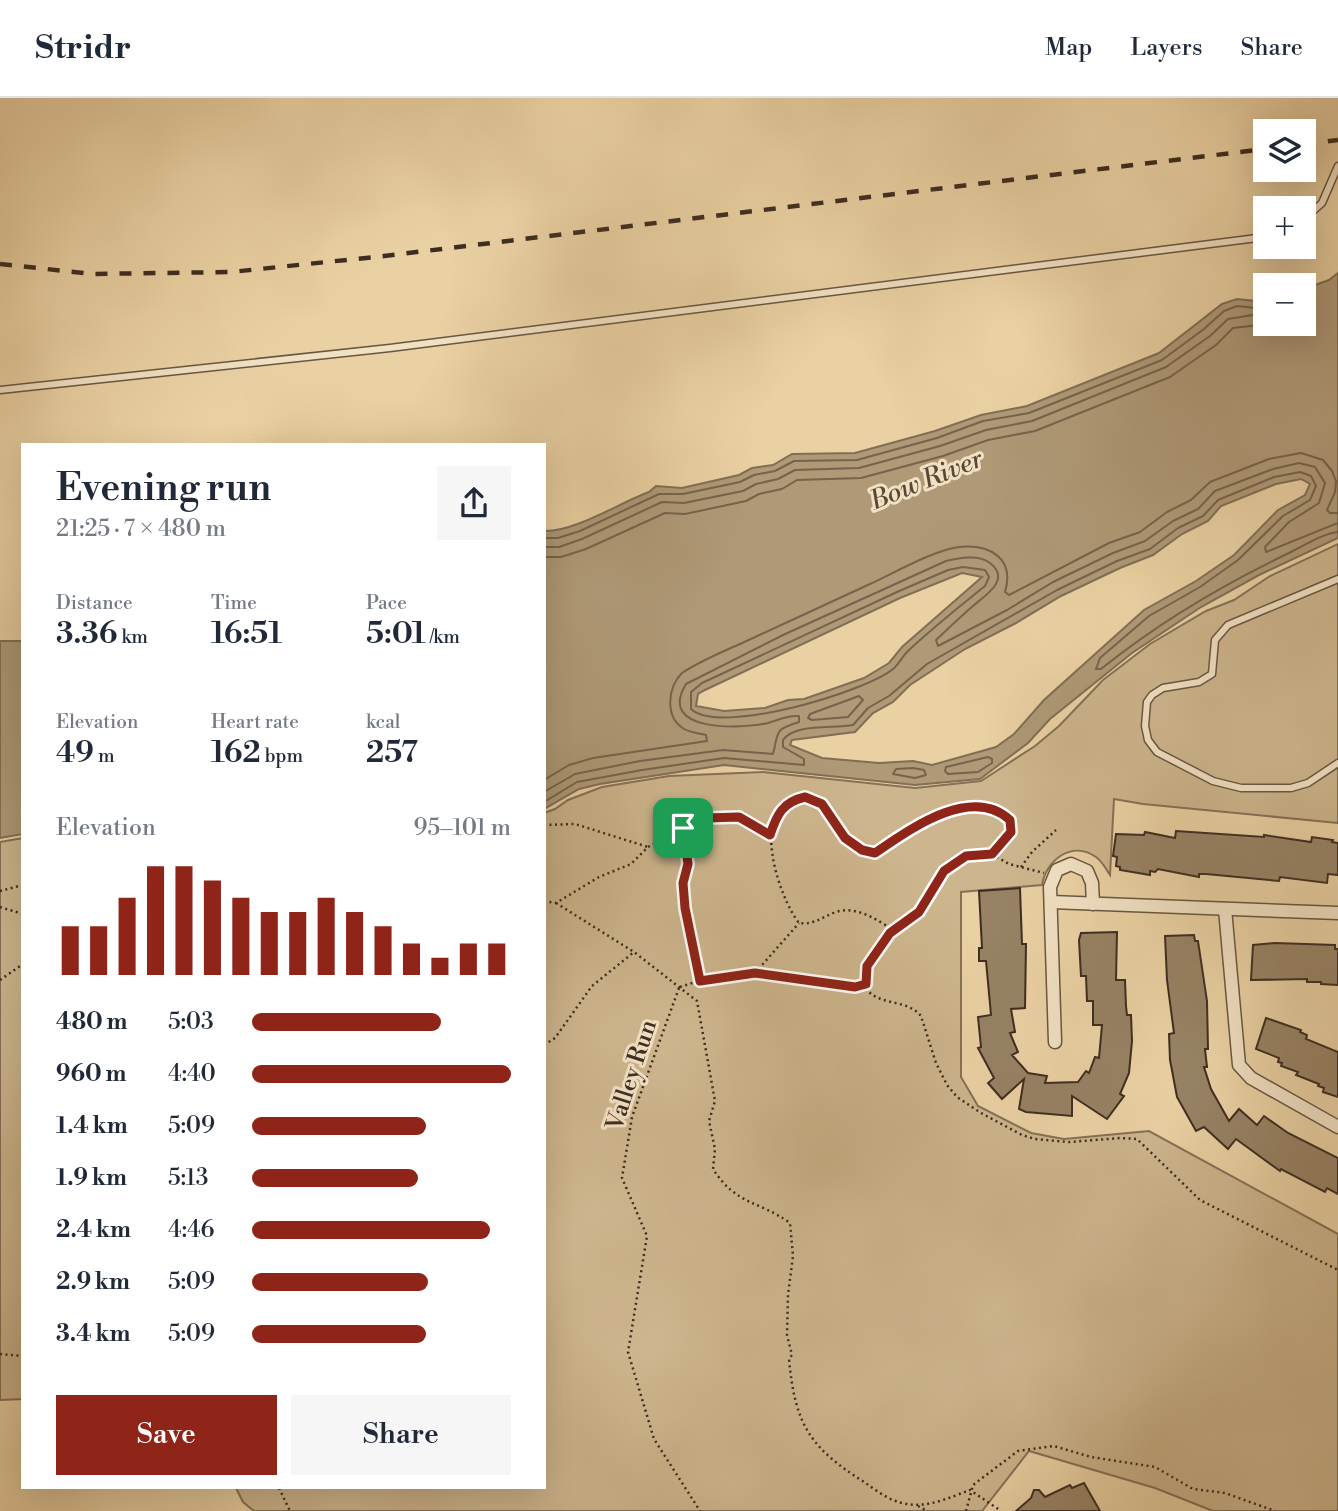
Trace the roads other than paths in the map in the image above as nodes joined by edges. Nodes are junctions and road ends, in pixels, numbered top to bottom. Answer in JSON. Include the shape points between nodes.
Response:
{"nodes":[{"id":1,"x":1338,"y":166,"type":"edge"},
{"id":2,"x":1316,"y":208,"type":"edge"},
{"id":3,"x":1253,"y":239,"type":"edge"},
{"id":4,"x":0,"y":390,"type":"edge"},
{"id":5,"x":1338,"y":579,"type":"edge"},
{"id":6,"x":1338,"y":763,"type":"edge"},
{"id":7,"x":1051,"y":902,"type":"junction"},
{"id":8,"x":1093,"y":904,"type":"junction"},
{"id":9,"x":1225,"y":909,"type":"junction"},
{"id":10,"x":1338,"y":913,"type":"edge"},
{"id":11,"x":1055,"y":1042,"type":"dead end"},
{"id":12,"x":1338,"y":1127,"type":"edge"}],
"edges":[{"from":1,"to":2,"type":"lane"},
{"from":3,"to":4,"type":"lane","via":[[390,348]]},
{"from":5,"to":6,"type":"lane","via":[[1228,625],[1215,639],[1212,674],[1152,695],[1145,726],[1157,752],[1227,786],[1291,788],[1308,783]]},
{"from":7,"to":8,"type":"street"},
{"from":7,"to":8,"type":"street","via":[[1054,874],[1071,864],[1087,871]]},
{"from":7,"to":11,"type":"street"},
{"from":8,"to":9,"type":"street"},
{"from":9,"to":10,"type":"street"},
{"from":9,"to":12,"type":"street","via":[[1239,1065],[1251,1078]]}]}
